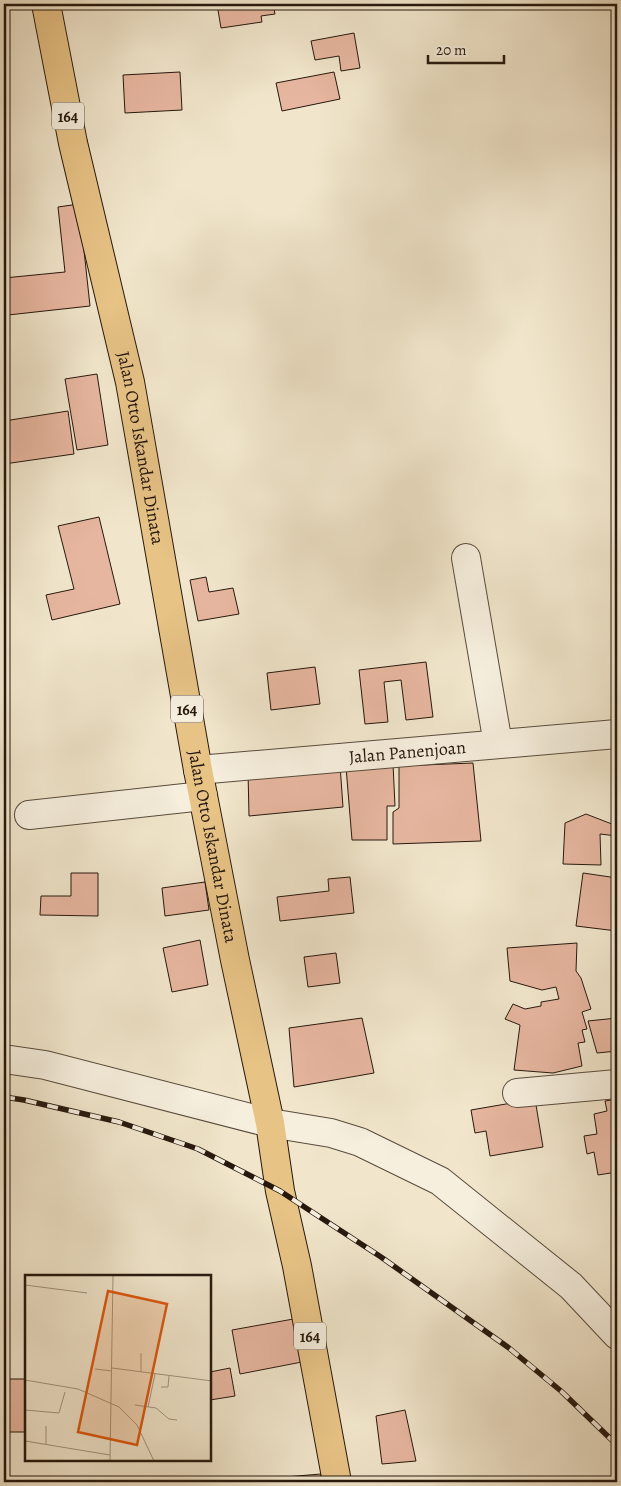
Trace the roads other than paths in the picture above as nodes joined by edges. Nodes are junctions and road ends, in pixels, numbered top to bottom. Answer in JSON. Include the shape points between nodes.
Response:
{"nodes":[{"id":1,"x":46,"y":4,"type":"edge"},
{"id":2,"x":466,"y":558,"type":"dead end"},
{"id":3,"x":617,"y":734,"type":"edge"},
{"id":4,"x":498,"y":744,"type":"junction"},
{"id":5,"x":198,"y":770,"type":"junction"},
{"id":6,"x":203,"y":796,"type":"junction"},
{"id":7,"x":29,"y":815,"type":"dead end"},
{"id":8,"x":4,"y":1059,"type":"edge"},
{"id":9,"x":617,"y":1084,"type":"edge"},
{"id":10,"x":518,"y":1093,"type":"dead end"},
{"id":11,"x":270,"y":1123,"type":"junction"},
{"id":12,"x":617,"y":1335,"type":"edge"},
{"id":13,"x":337,"y":1482,"type":"edge"}],
"edges":[{"from":1,"to":5,"type":"main road","name":"Jalan Otto Iskandar Dinata","number":"164","via":[[72,143],[130,382]]},
{"from":2,"to":4,"type":"street"},
{"from":3,"to":4,"type":"street","name":"Jalan Panenjoan"},
{"from":4,"to":5,"type":"street","name":"Jalan Panenjoan"},
{"from":5,"to":6,"type":"main road","name":"Jalan Otto Iskandar Dinata","number":"164"},
{"from":6,"to":7,"type":"street"},
{"from":6,"to":11,"type":"main road","name":"Jalan Otto Iskandar Dinata","number":"164"},
{"from":8,"to":11,"type":"street","via":[[45,1065]]},
{"from":9,"to":10,"type":"street"},
{"from":11,"to":12,"type":"street","via":[[331,1133],[360,1142],[440,1181],[571,1286]]},
{"from":11,"to":13,"type":"main road","name":"Jalan Otto Iskandar Dinata","number":"164","via":[[280,1191]]}]}
